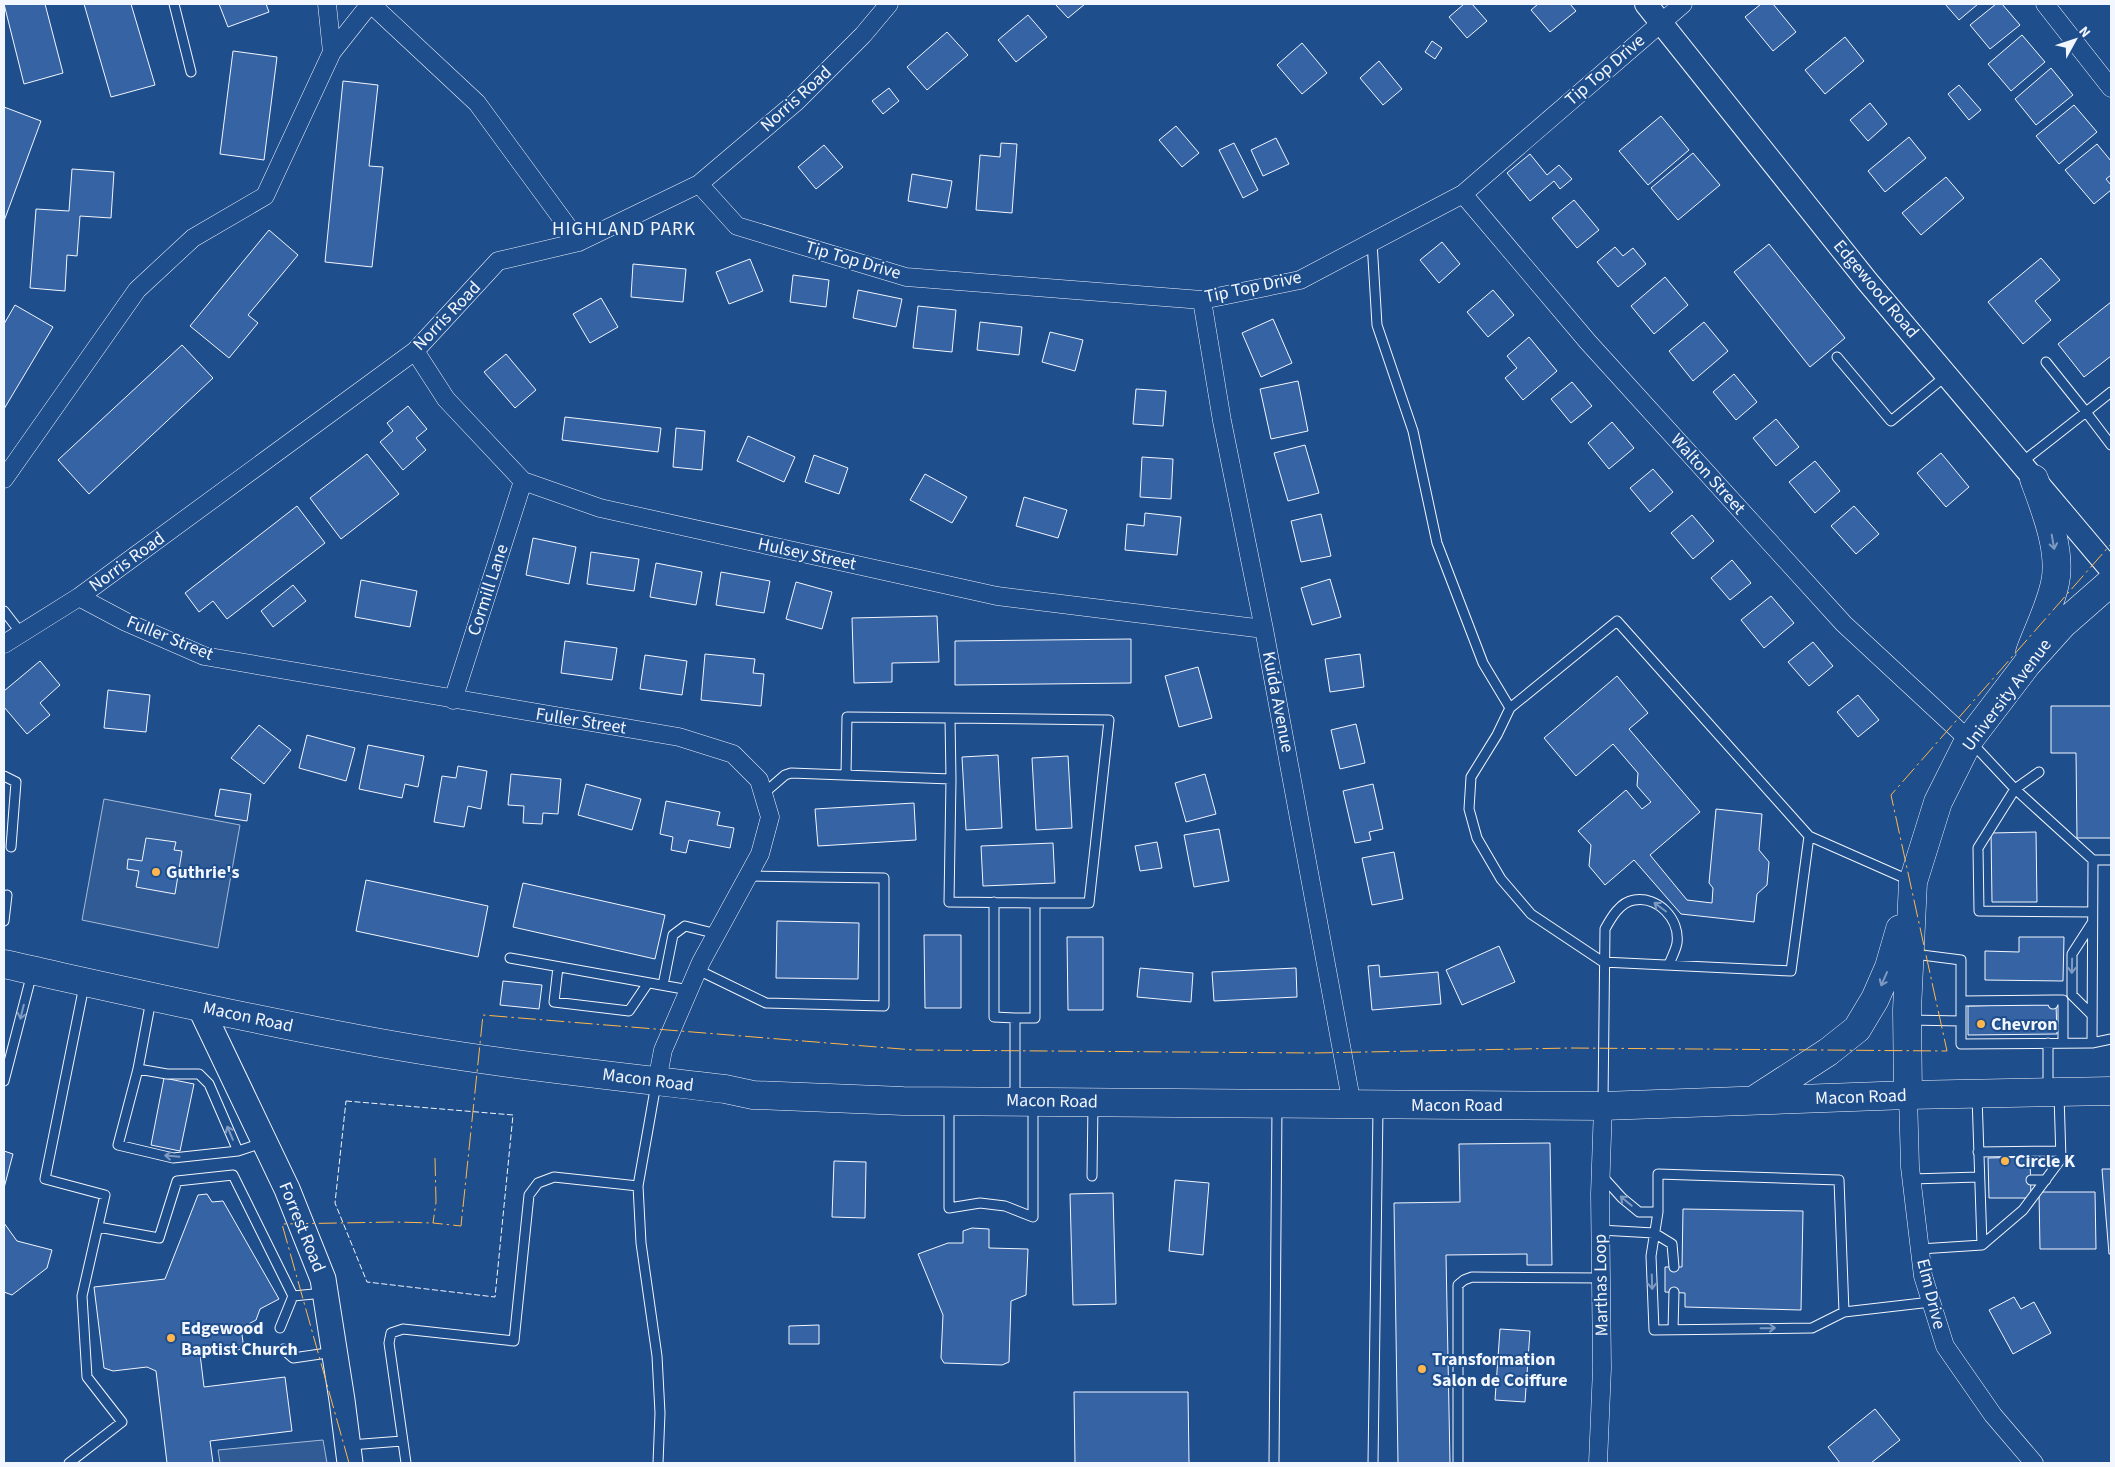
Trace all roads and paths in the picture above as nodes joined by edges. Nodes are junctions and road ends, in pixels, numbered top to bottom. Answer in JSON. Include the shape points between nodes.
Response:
{"nodes":[{"id":1,"x":174,"y":4,"type":"edge"},
{"id":2,"x":327,"y":4,"type":"edge"},
{"id":3,"x":370,"y":4,"type":"edge"},
{"id":4,"x":889,"y":4,"type":"edge"},
{"id":5,"x":1646,"y":4,"type":"edge"},
{"id":6,"x":1683,"y":4,"type":"edge"},
{"id":7,"x":2045,"y":4,"type":"edge"},
{"id":8,"x":1661,"y":21,"type":"junction"},
{"id":9,"x":332,"y":52,"type":"junction"},
{"id":10,"x":191,"y":72,"type":"dead end"},
{"id":11,"x":2111,"y":88,"type":"edge"},
{"id":12,"x":699,"y":184,"type":"junction"},
{"id":13,"x":1463,"y":194,"type":"junction"},
{"id":14,"x":579,"y":242,"type":"junction"},
{"id":15,"x":1372,"y":242,"type":"junction"},
{"id":16,"x":1202,"y":300,"type":"junction"},
{"id":17,"x":415,"y":351,"type":"junction"},
{"id":18,"x":1837,"y":357,"type":"dead end"},
{"id":19,"x":2046,"y":362,"type":"dead end"},
{"id":20,"x":1947,"y":375,"type":"junction"},
{"id":21,"x":2111,"y":392,"type":"edge"},
{"id":22,"x":2086,"y":412,"type":"junction"},
{"id":23,"x":2111,"y":445,"type":"edge"},
{"id":24,"x":2028,"y":471,"type":"junction"},
{"id":25,"x":4,"y":479,"type":"edge"},
{"id":26,"x":523,"y":481,"type":"junction"},
{"id":27,"x":2111,"y":570,"type":"edge"},
{"id":28,"x":2111,"y":582,"type":"edge"},
{"id":29,"x":79,"y":597,"type":"junction"},
{"id":30,"x":4,"y":611,"type":"edge"},
{"id":31,"x":1264,"y":629,"type":"junction"},
{"id":32,"x":21,"y":633,"type":"junction"},
{"id":33,"x":4,"y":644,"type":"edge"},
{"id":34,"x":2027,"y":664,"type":"junction"},
{"id":35,"x":453,"y":700,"type":"junction"},
{"id":36,"x":1510,"y":708,"type":"junction"},
{"id":37,"x":950,"y":718,"type":"junction"},
{"id":38,"x":1969,"y":740,"type":"junction"},
{"id":39,"x":2040,"y":772,"type":"dead end"},
{"id":40,"x":846,"y":775,"type":"junction"},
{"id":41,"x":4,"y":776,"type":"edge"},
{"id":42,"x":951,"y":779,"type":"junction"},
{"id":43,"x":2015,"y":789,"type":"junction"},
{"id":44,"x":763,"y":794,"type":"junction"},
{"id":45,"x":1809,"y":836,"type":"junction"},
{"id":46,"x":11,"y":847,"type":"dead end"},
{"id":47,"x":2093,"y":860,"type":"junction"},
{"id":48,"x":2111,"y":860,"type":"edge"},
{"id":49,"x":748,"y":876,"type":"junction"},
{"id":50,"x":1914,"y":882,"type":"junction"},
{"id":51,"x":7,"y":895,"type":"dead end"},
{"id":52,"x":994,"y":902,"type":"junction"},
{"id":53,"x":1036,"y":903,"type":"junction"},
{"id":54,"x":2092,"y":912,"type":"junction"},
{"id":55,"x":4,"y":921,"type":"edge"},
{"id":56,"x":2092,"y":922,"type":"junction"},
{"id":57,"x":717,"y":934,"type":"junction"},
{"id":58,"x":1910,"y":953,"type":"junction"},
{"id":59,"x":510,"y":958,"type":"dead end"},
{"id":60,"x":1603,"y":962,"type":"junction"},
{"id":61,"x":4,"y":964,"type":"edge"},
{"id":62,"x":1669,"y":965,"type":"junction"},
{"id":63,"x":558,"y":966,"type":"junction"},
{"id":64,"x":32,"y":970,"type":"junction"},
{"id":65,"x":698,"y":970,"type":"junction"},
{"id":66,"x":85,"y":982,"type":"junction"},
{"id":67,"x":648,"y":983,"type":"junction"},
{"id":68,"x":663,"y":985,"type":"junction"},
{"id":69,"x":689,"y":990,"type":"junction"},
{"id":70,"x":151,"y":997,"type":"junction"},
{"id":71,"x":1962,"y":1001,"type":"junction"},
{"id":72,"x":200,"y":1007,"type":"junction"},
{"id":73,"x":2092,"y":1015,"type":"junction"},
{"id":74,"x":1015,"y":1018,"type":"junction"},
{"id":75,"x":1907,"y":1020,"type":"junction"},
{"id":76,"x":1961,"y":1021,"type":"junction"},
{"id":77,"x":2111,"y":1039,"type":"edge"},
{"id":78,"x":2051,"y":1040,"type":"junction"},
{"id":79,"x":2063,"y":1043,"type":"junction"},
{"id":80,"x":2092,"y":1043,"type":"junction"},
{"id":81,"x":8,"y":1053,"type":"edge"},
{"id":82,"x":138,"y":1069,"type":"junction"},
{"id":83,"x":4,"y":1081,"type":"edge"},
{"id":84,"x":657,"y":1081,"type":"junction"},
{"id":85,"x":2111,"y":1091,"type":"edge"},
{"id":86,"x":2053,"y":1092,"type":"junction"},
{"id":87,"x":1977,"y":1094,"type":"junction"},
{"id":88,"x":1908,"y":1095,"type":"junction"},
{"id":89,"x":949,"y":1101,"type":"junction"},
{"id":90,"x":1024,"y":1101,"type":"junction"},
{"id":91,"x":1753,"y":1101,"type":"junction"},
{"id":92,"x":1093,"y":1102,"type":"junction"},
{"id":93,"x":1277,"y":1104,"type":"junction"},
{"id":94,"x":1365,"y":1105,"type":"junction"},
{"id":95,"x":1603,"y":1106,"type":"junction"},
{"id":96,"x":265,"y":1142,"type":"junction"},
{"id":97,"x":238,"y":1151,"type":"junction"},
{"id":98,"x":2060,"y":1151,"type":"junction"},
{"id":99,"x":1978,"y":1152,"type":"junction"},
{"id":100,"x":1601,"y":1175,"type":"junction"},
{"id":101,"x":1092,"y":1176,"type":"dead end"},
{"id":102,"x":1912,"y":1179,"type":"junction"},
{"id":103,"x":1982,"y":1180,"type":"junction"},
{"id":104,"x":2031,"y":1180,"type":"dead end"},
{"id":105,"x":2046,"y":1180,"type":"junction"},
{"id":106,"x":638,"y":1186,"type":"junction"},
{"id":107,"x":1658,"y":1212,"type":"junction"},
{"id":108,"x":98,"y":1226,"type":"junction"},
{"id":109,"x":1600,"y":1230,"type":"junction"},
{"id":110,"x":1654,"y":1233,"type":"junction"},
{"id":111,"x":1982,"y":1246,"type":"junction"},
{"id":112,"x":1920,"y":1249,"type":"junction"},
{"id":113,"x":1674,"y":1267,"type":"dead end"},
{"id":114,"x":1601,"y":1278,"type":"junction"},
{"id":115,"x":325,"y":1292,"type":"junction"},
{"id":116,"x":1674,"y":1292,"type":"dead end"},
{"id":117,"x":294,"y":1296,"type":"junction"},
{"id":118,"x":1931,"y":1302,"type":"junction"},
{"id":119,"x":1844,"y":1312,"type":"junction"},
{"id":120,"x":280,"y":1328,"type":"dead end"},
{"id":121,"x":1673,"y":1330,"type":"junction"},
{"id":122,"x":283,"y":1349,"type":"dead end"},
{"id":123,"x":334,"y":1352,"type":"junction"},
{"id":124,"x":402,"y":1441,"type":"junction"},
{"id":125,"x":348,"y":1454,"type":"edge"},
{"id":126,"x":70,"y":1463,"type":"edge"},
{"id":127,"x":406,"y":1463,"type":"edge"},
{"id":128,"x":658,"y":1463,"type":"edge"},
{"id":129,"x":1274,"y":1463,"type":"edge"},
{"id":130,"x":1373,"y":1463,"type":"edge"},
{"id":131,"x":1458,"y":1463,"type":"edge"},
{"id":132,"x":1598,"y":1463,"type":"edge"},
{"id":133,"x":2034,"y":1463,"type":"edge"}],
"edges":[{"from":1,"to":10,"type":"lane"},
{"from":2,"to":9,"type":"street"},
{"from":3,"to":9,"type":"street"},
{"from":3,"to":14,"type":"street","via":[[477,103]]},
{"from":4,"to":12,"type":"street","name":"Norris Road","via":[[863,36],[796,102]]},
{"from":5,"to":8,"type":"street","name":"Edgewood Road"},
{"from":6,"to":8,"type":"street","name":"Tip Top Drive"},
{"from":7,"to":11,"type":"street"},
{"from":8,"to":13,"type":"street","name":"Tip Top Drive"},
{"from":8,"to":20,"type":"street","name":"Edgewood Road","via":[[1867,281]]},
{"from":9,"to":25,"type":"street","via":[[265,196],[193,238],[138,290]]},
{"from":12,"to":14,"type":"street","name":"Norris Road"},
{"from":12,"to":16,"type":"street","name":"Tip Top Drive","via":[[738,226],[906,277]]},
{"from":13,"to":15,"type":"street","name":"Tip Top Drive"},
{"from":13,"to":38,"type":"street","name":"Walton Street","via":[[1588,342],[1844,624]]},
{"from":14,"to":17,"type":"street","name":"Norris Road","via":[[498,261]]},
{"from":15,"to":16,"type":"street","name":"Tip Top Drive","via":[[1300,280]]},
{"from":15,"to":36,"type":"lane","via":[[1377,325],[1412,431],[1437,543],[1483,663]]},
{"from":16,"to":31,"type":"street","name":"Kuida Avenue","via":[[1222,421]]},
{"from":17,"to":26,"type":"street","name":"Hulsey Street","via":[[446,400]]},
{"from":17,"to":29,"type":"street","name":"Norris Road"},
{"from":18,"to":20,"type":"lane","via":[[1891,421]]},
{"from":19,"to":22,"type":"lane"},
{"from":20,"to":24,"type":"street","name":"Edgewood Road"},
{"from":21,"to":22,"type":"lane"},
{"from":22,"to":23,"type":"lane"},
{"from":22,"to":24,"type":"lane"},
{"from":24,"to":27,"type":"street","name":"Edgewood Road"},
{"from":24,"to":34,"type":"main road","one_way":true,"via":[[2050,524],[2055,549],[2055,582]]},
{"from":26,"to":31,"type":"street","name":"Hulsey Street","via":[[600,508],[997,596]]},
{"from":26,"to":35,"type":"street","name":"Cormill Lane"},
{"from":28,"to":34,"type":"main road","name":"University Avenue","via":[[2063,624]]},
{"from":29,"to":32,"type":"street","name":"Norris Road"},
{"from":29,"to":35,"type":"street","name":"Fuller Street","via":[[126,622],[204,656]]},
{"from":30,"to":32,"type":"lane"},
{"from":31,"to":94,"type":"street","name":"Kuida Avenue"},
{"from":32,"to":33,"type":"street","name":"Norris Road"},
{"from":34,"to":38,"type":"main road","name":"University Avenue"},
{"from":35,"to":44,"type":"street","name":"Fuller Street","via":[[680,737],[733,754],[759,780]]},
{"from":36,"to":45,"type":"lane","via":[[1617,620]]},
{"from":36,"to":60,"type":"lane","via":[[1471,777],[1468,809],[1477,838],[1501,879],[1531,914]]},
{"from":37,"to":40,"type":"lane","via":[[847,718]]},
{"from":37,"to":42,"type":"lane"},
{"from":37,"to":53,"type":"lane","via":[[1109,720],[1089,903]]},
{"from":38,"to":43,"type":"lane"},
{"from":38,"to":50,"type":"main road","name":"University Avenue","via":[[1938,802]]},
{"from":39,"to":43,"type":"lane"},
{"from":40,"to":42,"type":"lane"},
{"from":40,"to":44,"type":"lane","via":[[785,774]]},
{"from":41,"to":46,"type":"lane","via":[[16,782]]},
{"from":42,"to":52,"type":"lane","via":[[949,902]]},
{"from":43,"to":47,"type":"lane"},
{"from":43,"to":54,"type":"lane","via":[[1978,848],[1979,911]]},
{"from":44,"to":49,"type":"street","name":"Fuller Street","via":[[770,817],[760,854]]},
{"from":45,"to":50,"type":"lane"},
{"from":45,"to":62,"type":"lane","via":[[1791,971]]},
{"from":47,"to":48,"type":"lane"},
{"from":47,"to":54,"type":"lane"},
{"from":49,"to":57,"type":"street","name":"Fuller Street"},
{"from":49,"to":65,"type":"lane","via":[[884,878],[884,1006],[766,1003]]},
{"from":50,"to":58,"type":"main road","name":"University Avenue"},
{"from":50,"to":91,"type":"main road","one_way":true,"via":[[1889,967],[1857,1029]]},
{"from":51,"to":55,"type":"lane"},
{"from":52,"to":53,"type":"lane"},
{"from":52,"to":74,"type":"lane","via":[[994,1017]]},
{"from":53,"to":74,"type":"lane","via":[[1035,1018]]},
{"from":54,"to":56,"type":"lane"},
{"from":56,"to":73,"type":"lane"},
{"from":56,"to":73,"type":"lane","one_way":true,"via":[[2072,954],[2072,995]]},
{"from":57,"to":65,"type":"street","name":"Fuller Street"},
{"from":57,"to":68,"type":"lane","via":[[685,926],[673,935]]},
{"from":58,"to":71,"type":"lane","via":[[1962,960]]},
{"from":58,"to":75,"type":"main road","name":"University Avenue"},
{"from":59,"to":63,"type":"lane"},
{"from":60,"to":62,"type":"lane"},
{"from":62,"to":60,"type":"lane","one_way":true,"via":[[1677,943],[1674,919],[1656,902],[1633,900],[1615,912],[1605,929]]},
{"from":60,"to":95,"type":"lane"},
{"from":61,"to":64,"type":"main road","name":"Macon Road"},
{"from":63,"to":67,"type":"lane"},
{"from":63,"to":67,"type":"lane","via":[[554,1002],[628,1011]]},
{"from":64,"to":66,"type":"main road","name":"Macon Road"},
{"from":64,"to":81,"type":"lane","one_way":true},
{"from":65,"to":69,"type":"street","name":"Fuller Street"},
{"from":66,"to":70,"type":"main road","name":"Macon Road"},
{"from":66,"to":108,"type":"lane","via":[[45,1179],[106,1195]]},
{"from":67,"to":68,"type":"lane"},
{"from":68,"to":69,"type":"lane"},
{"from":69,"to":84,"type":"street","name":"Fuller Street","via":[[663,1050]]},
{"from":70,"to":72,"type":"main road","name":"Macon Road"},
{"from":70,"to":82,"type":"lane"},
{"from":71,"to":76,"type":"lane"},
{"from":71,"to":79,"type":"lane","via":[[1976,1004],[2063,1000]]},
{"from":72,"to":84,"type":"main road","name":"Macon Road","via":[[484,1060]]},
{"from":72,"to":96,"type":"main road","name":"Forrest Road"},
{"from":73,"to":80,"type":"lane"},
{"from":74,"to":90,"type":"lane"},
{"from":75,"to":76,"type":"lane"},
{"from":75,"to":88,"type":"main road","name":"University Avenue"},
{"from":76,"to":78,"type":"lane","via":[[1961,1044],[1976,1039]]},
{"from":77,"to":80,"type":"lane"},
{"from":78,"to":79,"type":"lane"},
{"from":78,"to":86,"type":"lane"},
{"from":79,"to":80,"type":"lane"},
{"from":81,"to":83,"type":"lane"},
{"from":97,"to":82,"type":"lane","one_way":true,"via":[[209,1084],[199,1074],[167,1074]]},
{"from":97,"to":82,"type":"lane","one_way":true,"via":[[173,1158],[118,1145]]},
{"from":84,"to":89,"type":"main road","name":"Macon Road","via":[[753,1095]]},
{"from":84,"to":106,"type":"lane"},
{"from":85,"to":86,"type":"main road","name":"Macon Road"},
{"from":86,"to":87,"type":"main road","name":"Macon Road"},
{"from":86,"to":98,"type":"lane"},
{"from":87,"to":88,"type":"main road","name":"Macon Road"},
{"from":87,"to":99,"type":"lane"},
{"from":88,"to":91,"type":"main road","name":"Macon Road"},
{"from":88,"to":102,"type":"street","name":"Elm Drive"},
{"from":89,"to":90,"type":"main road","name":"Macon Road"},
{"from":89,"to":90,"type":"lane","via":[[949,1208],[980,1203],[1005,1206],[1033,1217]]},
{"from":90,"to":92,"type":"main road","name":"Macon Road"},
{"from":91,"to":95,"type":"main road","name":"Macon Road"},
{"from":92,"to":93,"type":"main road","name":"Macon Road"},
{"from":92,"to":101,"type":"lane"},
{"from":93,"to":94,"type":"main road","name":"Macon Road"},
{"from":93,"to":129,"type":"lane"},
{"from":94,"to":95,"type":"main road","name":"Macon Road"},
{"from":94,"to":130,"type":"lane"},
{"from":95,"to":100,"type":"street","name":"Marthas Loop"},
{"from":96,"to":97,"type":"lane"},
{"from":96,"to":115,"type":"main road","name":"Forrest Road","via":[[288,1190]]},
{"from":98,"to":99,"type":"lane"},
{"from":98,"to":105,"type":"lane","via":[[2061,1159]]},
{"from":99,"to":103,"type":"lane"},
{"from":107,"to":100,"type":"lane","one_way":true,"via":[[1639,1212]]},
{"from":100,"to":109,"type":"street","name":"Marthas Loop"},
{"from":102,"to":103,"type":"lane"},
{"from":102,"to":112,"type":"street","name":"Elm Drive"},
{"from":103,"to":111,"type":"lane"},
{"from":104,"to":105,"type":"lane"},
{"from":105,"to":111,"type":"lane","via":[[2024,1210]]},
{"from":106,"to":124,"type":"lane","via":[[554,1177],[538,1183],[529,1194],[514,1341],[403,1329],[392,1333],[389,1343]]},
{"from":106,"to":128,"type":"lane","via":[[641,1243],[657,1356]]},
{"from":107,"to":110,"type":"lane"},
{"from":107,"to":119,"type":"lane","via":[[1658,1174],[1839,1180]]},
{"from":108,"to":117,"type":"lane","via":[[159,1238],[177,1181],[233,1175]]},
{"from":108,"to":126,"type":"lane","via":[[82,1296],[87,1377],[122,1422]]},
{"from":109,"to":110,"type":"lane"},
{"from":109,"to":114,"type":"street","name":"Marthas Loop"},
{"from":110,"to":113,"type":"lane","via":[[1672,1244]]},
{"from":110,"to":121,"type":"lane","one_way":true,"via":[[1651,1256],[1654,1330]]},
{"from":111,"to":112,"type":"lane"},
{"from":112,"to":118,"type":"street","name":"Elm Drive","via":[[1923,1276]]},
{"from":114,"to":131,"type":"lane","via":[[1472,1277],[1458,1286]]},
{"from":114,"to":132,"type":"street","name":"Marthas Loop"},
{"from":115,"to":117,"type":"lane"},
{"from":115,"to":123,"type":"main road","name":"Forrest Road"},
{"from":116,"to":121,"type":"lane"},
{"from":117,"to":120,"type":"lane"},
{"from":118,"to":119,"type":"lane"},
{"from":118,"to":133,"type":"street","name":"Elm Drive","via":[[1945,1346],[1992,1416]]},
{"from":121,"to":119,"type":"lane","one_way":true,"via":[[1812,1328]]},
{"from":122,"to":123,"type":"lane","via":[[293,1358]]},
{"from":123,"to":125,"type":"main road","name":"Forrest Road"},
{"from":124,"to":125,"type":"lane"},
{"from":124,"to":127,"type":"lane"}]}
